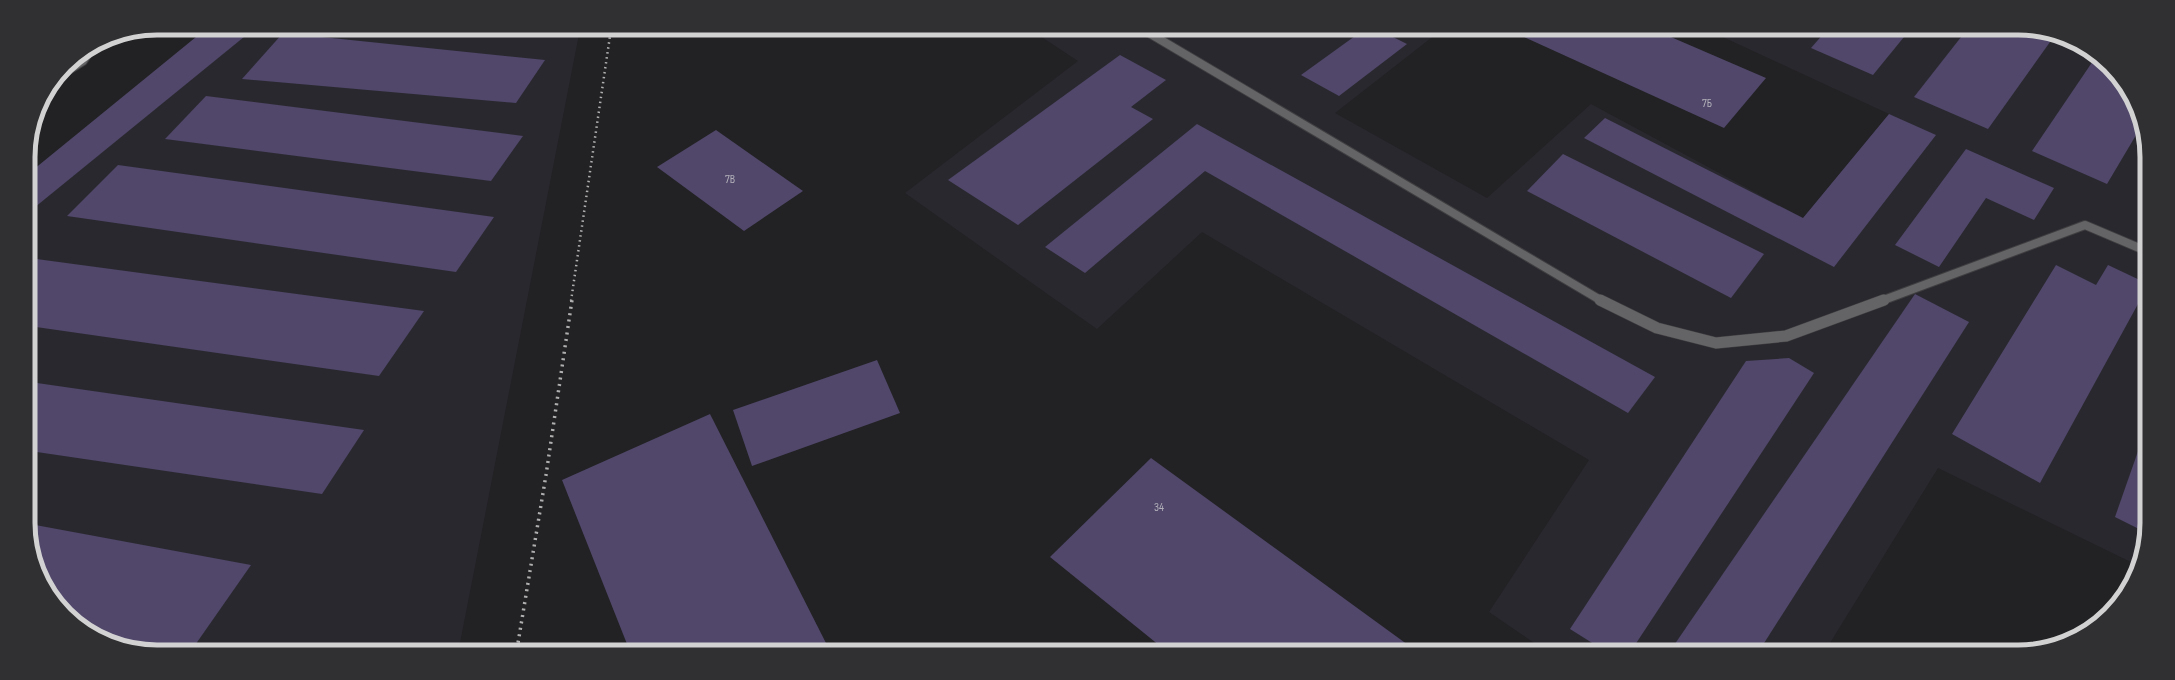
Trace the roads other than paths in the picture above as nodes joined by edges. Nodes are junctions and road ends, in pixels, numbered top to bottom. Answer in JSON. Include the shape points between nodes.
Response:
{"nodes":[{"id":1,"x":1152,"y":35,"type":"edge"},
{"id":2,"x":2140,"y":248,"type":"edge"}],
"edges":[{"from":1,"to":2,"type":"lane","via":[[1589,294],[1657,328],[1716,343],[1786,336],[2085,225]]}]}
